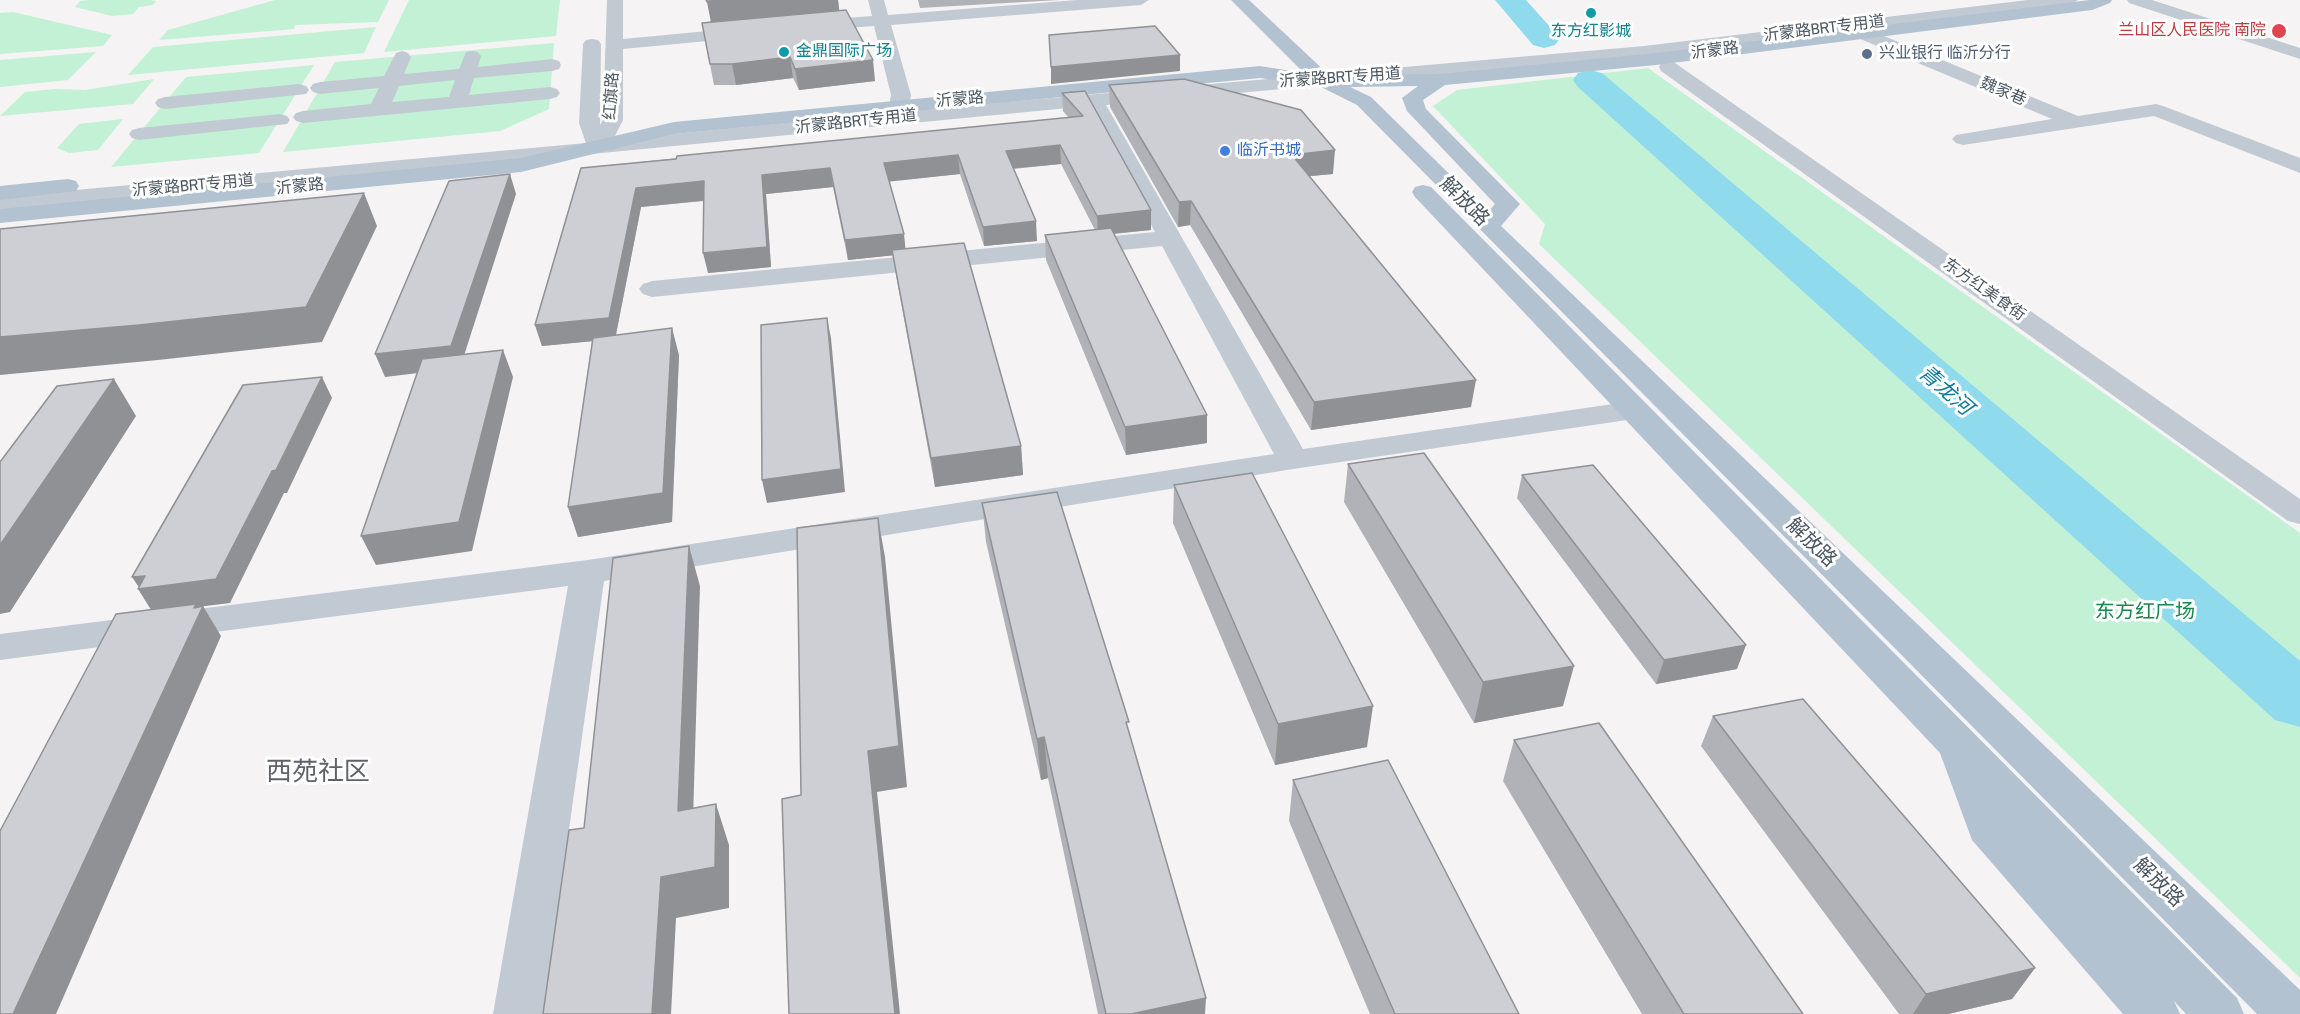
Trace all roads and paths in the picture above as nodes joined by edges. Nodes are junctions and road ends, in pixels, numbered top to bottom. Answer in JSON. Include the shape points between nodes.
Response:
{"nodes":[{"id":1,"x":615,"y":0,"type":"edge"},
{"id":2,"x":876,"y":0,"type":"edge"},
{"id":3,"x":1141,"y":0,"type":"edge"},
{"id":4,"x":1239,"y":0,"type":"edge"},
{"id":5,"x":2008,"y":0,"type":"edge"},
{"id":6,"x":2070,"y":0,"type":"edge"},
{"id":7,"x":2104,"y":0,"type":"edge"},
{"id":8,"x":2135,"y":0,"type":"edge"},
{"id":9,"x":1255,"y":7,"type":"edge"},
{"id":10,"x":881,"y":19,"type":"junction"},
{"id":11,"x":593,"y":22,"type":"dead end"},
{"id":12,"x":786,"y":28,"type":"edge"},
{"id":13,"x":763,"y":30,"type":"edge"},
{"id":14,"x":1864,"y":34,"type":"junction"},
{"id":15,"x":614,"y":45,"type":"junction"},
{"id":16,"x":474,"y":50,"type":"dead end"},
{"id":17,"x":2300,"y":54,"type":"edge"},
{"id":18,"x":402,"y":57,"type":"dead end"},
{"id":19,"x":552,"y":65,"type":"dead end"},
{"id":20,"x":1668,"y":67,"type":"dead end"},
{"id":21,"x":466,"y":74,"type":"junction"},
{"id":22,"x":242,"y":80,"type":"dead end"},
{"id":23,"x":1440,"y":80,"type":"junction"},
{"id":24,"x":391,"y":81,"type":"junction"},
{"id":25,"x":1324,"y":81,"type":"junction"},
{"id":26,"x":320,"y":88,"type":"dead end"},
{"id":27,"x":299,"y":90,"type":"dead end"},
{"id":28,"x":550,"y":93,"type":"dead end"},
{"id":29,"x":231,"y":96,"type":"junction"},
{"id":30,"x":457,"y":102,"type":"junction"},
{"id":31,"x":165,"y":103,"type":"dead end"},
{"id":32,"x":899,"y":106,"type":"junction"},
{"id":33,"x":1098,"y":108,"type":"junction"},
{"id":34,"x":379,"y":110,"type":"junction"},
{"id":35,"x":303,"y":117,"type":"dead end"},
{"id":36,"x":280,"y":120,"type":"dead end"},
{"id":37,"x":2076,"y":123,"type":"junction"},
{"id":38,"x":211,"y":126,"type":"junction"},
{"id":39,"x":139,"y":134,"type":"dead end"},
{"id":40,"x":1963,"y":139,"type":"dead end"},
{"id":41,"x":598,"y":148,"type":"junction"},
{"id":42,"x":2300,"y":166,"type":"edge"},
{"id":43,"x":0,"y":192,"type":"edge"},
{"id":44,"x":0,"y":204,"type":"edge"},
{"id":45,"x":0,"y":216,"type":"edge"},
{"id":46,"x":1488,"y":226,"type":"junction"},
{"id":47,"x":1170,"y":238,"type":"junction"},
{"id":48,"x":652,"y":289,"type":"dead end"},
{"id":49,"x":1634,"y":410,"type":"junction"},
{"id":50,"x":1293,"y":460,"type":"junction"},
{"id":51,"x":2300,"y":514,"type":"edge"},
{"id":52,"x":588,"y":572,"type":"junction"},
{"id":53,"x":0,"y":647,"type":"edge"},
{"id":54,"x":1956,"y":740,"type":"junction"},
{"id":55,"x":518,"y":1014,"type":"edge"},
{"id":56,"x":2155,"y":1014,"type":"edge"},
{"id":57,"x":2219,"y":1014,"type":"edge"},
{"id":58,"x":2291,"y":1014,"type":"edge"}],
"edges":[{"from":1,"to":15,"type":"street","name":"红旗路"},
{"from":2,"to":10,"type":"street"},
{"from":3,"to":10,"type":"street"},
{"from":4,"to":9,"type":"main road","name":"解放路"},
{"from":5,"to":25,"type":"main road","name":"沂蒙路","via":[[1396,66]]},
{"from":6,"to":25,"type":"street","name":"沂蒙路BRT专用道","via":[[1644,51]]},
{"from":7,"to":14,"type":"main road","name":"沂蒙路","via":[[2092,5]]},
{"from":8,"to":17,"type":"street"},
{"from":9,"to":25,"type":"main road","name":"解放路","via":[[1312,53]]},
{"from":10,"to":12,"type":"street"},
{"from":10,"to":32,"type":"street","via":[[901,95]]},
{"from":11,"to":41,"type":"street","name":"红旗路","via":[[589,123]]},
{"from":13,"to":15,"type":"street"},
{"from":14,"to":23,"type":"main road","name":"沂蒙路"},
{"from":14,"to":37,"type":"street","name":"魏家巷"},
{"from":15,"to":41,"type":"street","name":"红旗路","via":[[613,120]]},
{"from":16,"to":21,"type":"street"},
{"from":18,"to":24,"type":"street"},
{"from":19,"to":21,"type":"street"},
{"from":20,"to":51,"type":"street","name":"东方红美食街"},
{"from":21,"to":24,"type":"street"},
{"from":21,"to":30,"type":"street"},
{"from":22,"to":29,"type":"street"},
{"from":23,"to":25,"type":"main road","name":"沂蒙路"},
{"from":23,"to":46,"type":"main road","via":[[1412,98],[1416,111],[1508,204]]},
{"from":24,"to":26,"type":"street"},
{"from":24,"to":34,"type":"street"},
{"from":25,"to":32,"type":"main road","name":"沂蒙路","via":[[1260,72]]},
{"from":25,"to":33,"type":"main road","name":"沂蒙路","via":[[1279,92]]},
{"from":25,"to":41,"type":"street","name":"沂蒙路BRT专用道"},
{"from":25,"to":46,"type":"main road","name":"解放路","via":[[1364,101]]},
{"from":25,"to":49,"type":"main road","name":"解放路","via":[[1336,104]]},
{"from":27,"to":29,"type":"street"},
{"from":28,"to":30,"type":"street"},
{"from":29,"to":31,"type":"street"},
{"from":29,"to":38,"type":"street"},
{"from":30,"to":34,"type":"street"},
{"from":32,"to":41,"type":"main road","name":"沂蒙路","via":[[674,128]]},
{"from":33,"to":41,"type":"main road","name":"沂蒙路","via":[[674,151]]},
{"from":33,"to":47,"type":"street"},
{"from":34,"to":35,"type":"street"},
{"from":36,"to":38,"type":"street"},
{"from":37,"to":40,"type":"street"},
{"from":37,"to":42,"type":"street","via":[[2156,110]]},
{"from":38,"to":39,"type":"street"},
{"from":41,"to":43,"type":"main road","name":"沂蒙路","via":[[528,144]]},
{"from":41,"to":44,"type":"street","name":"沂蒙路BRT专用道"},
{"from":41,"to":45,"type":"main road","name":"沂蒙路","via":[[509,166]]},
{"from":46,"to":58,"type":"main road","name":"解放路"},
{"from":47,"to":48,"type":"street"},
{"from":47,"to":50,"type":"street"},
{"from":49,"to":50,"type":"street"},
{"from":49,"to":54,"type":"main road","name":"解放路"},
{"from":50,"to":52,"type":"street"},
{"from":52,"to":53,"type":"street"},
{"from":52,"to":55,"type":"street"},
{"from":54,"to":56,"type":"main road","via":[[1987,828]]},
{"from":54,"to":57,"type":"main road","name":"解放路"}]}
